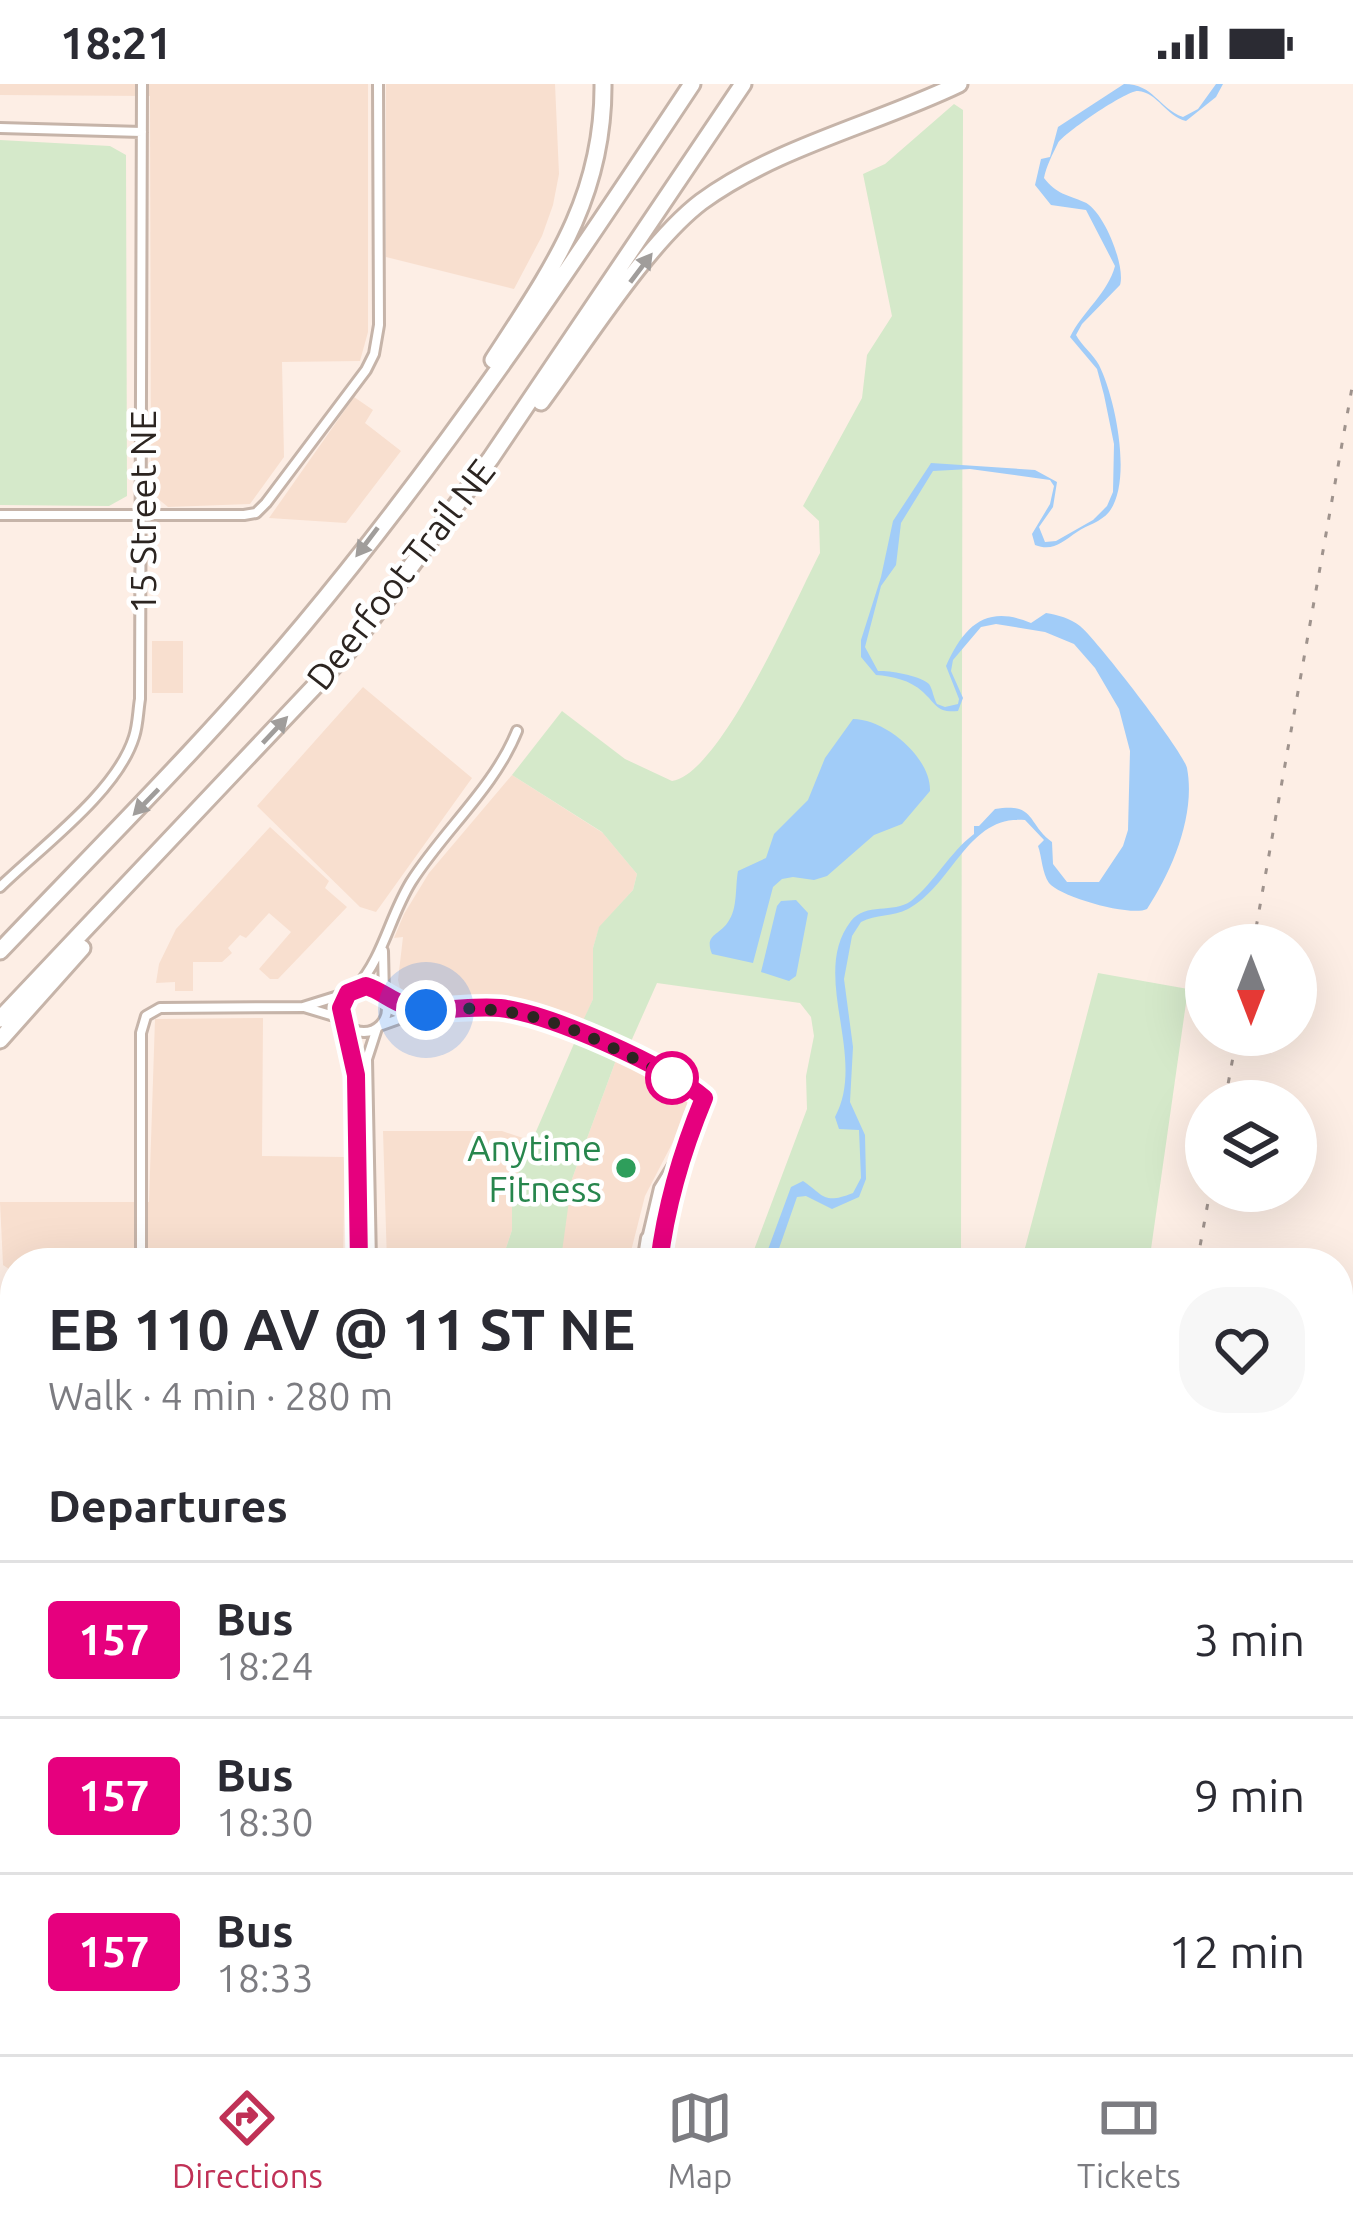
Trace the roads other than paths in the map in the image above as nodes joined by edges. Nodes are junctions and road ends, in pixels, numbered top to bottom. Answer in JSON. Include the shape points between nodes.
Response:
{"nodes":[{"id":1,"x":142,"y":84,"type":"edge"},
{"id":2,"x":379,"y":84,"type":"edge"},
{"id":3,"x":607,"y":84,"type":"edge"},
{"id":4,"x":692,"y":84,"type":"edge"},
{"id":5,"x":743,"y":84,"type":"edge"},
{"id":6,"x":959,"y":84,"type":"edge"},
{"id":7,"x":0,"y":128,"type":"edge"},
{"id":8,"x":142,"y":132,"type":"junction"},
{"id":9,"x":491,"y":458,"type":"junction"},
{"id":10,"x":428,"y":463,"type":"junction"},
{"id":11,"x":142,"y":514,"type":"junction"},
{"id":12,"x":0,"y":515,"type":"edge"},
{"id":13,"x":517,"y":731,"type":"dead end"},
{"id":14,"x":185,"y":827,"type":"junction"},
{"id":15,"x":79,"y":868,"type":"junction"},
{"id":16,"x":0,"y":887,"type":"edge"},
{"id":17,"x":0,"y":941,"type":"edge"},
{"id":18,"x":383,"y":949,"type":"junction"},
{"id":19,"x":0,"y":951,"type":"edge"},
{"id":20,"x":352,"y":990,"type":"junction"},
{"id":21,"x":384,"y":998,"type":"junction"},
{"id":22,"x":303,"y":1006,"type":"junction"},
{"id":23,"x":426,"y":1010,"type":"junction"},
{"id":24,"x":0,"y":1018,"type":"edge"},
{"id":25,"x":345,"y":1021,"type":"junction"},
{"id":26,"x":378,"y":1027,"type":"junction"},
{"id":27,"x":0,"y":1040,"type":"edge"},
{"id":28,"x":356,"y":1118,"type":"junction"},
{"id":29,"x":371,"y":1137,"type":"junction"},
{"id":30,"x":681,"y":1153,"type":"junction"},
{"id":31,"x":647,"y":1238,"type":"joint"},
{"id":32,"x":141,"y":1248,"type":"edge"},
{"id":33,"x":359,"y":1248,"type":"edge"},
{"id":34,"x":371,"y":1248,"type":"edge"},
{"id":35,"x":646,"y":1248,"type":"edge"},
{"id":36,"x":661,"y":1248,"type":"edge"}],
"edges":[{"from":1,"to":8,"type":"street","name":"15 Street NE"},
{"from":2,"to":11,"type":"street","via":[[379,325],[366,370],[256,513]]},
{"from":3,"to":10,"type":"highway","via":[[589,193]]},
{"from":4,"to":10,"type":"highway","name":"Deerfoot Trail NE"},
{"from":5,"to":9,"type":"highway","name":"Deerfoot Trail NE"},
{"from":9,"to":6,"type":"highway","one_way":true,"via":[[697,206],[776,160]]},
{"from":7,"to":8,"type":"street"},
{"from":8,"to":11,"type":"street","name":"15 Street NE"},
{"from":14,"to":9,"type":"highway","name":"Deerfoot Trail NE","one_way":true,"via":[[350,650]]},
{"from":10,"to":15,"type":"highway","name":"Deerfoot Trail NE","one_way":true,"via":[[307,621]]},
{"from":11,"to":12,"type":"street"},
{"from":11,"to":16,"type":"street","name":"15 Street NE","via":[[134,738],[94,797]]},
{"from":13,"to":18,"type":"street","via":[[507,756],[412,880]]},
{"from":14,"to":24,"type":"highway","name":"Deerfoot Trail NE"},
{"from":14,"to":27,"type":"highway"},
{"from":15,"to":17,"type":"highway"},
{"from":15,"to":19,"type":"highway","name":"Deerfoot Trail NE"},
{"from":18,"to":20,"type":"street"},
{"from":18,"to":21,"type":"street"},
{"from":20,"to":21,"type":"street","via":[[371,987]]},
{"from":20,"to":22,"type":"street"},
{"from":20,"to":25,"type":"street","via":[[341,1008]]},
{"from":21,"to":23,"type":"street"},
{"from":21,"to":26,"type":"street"},
{"from":22,"to":25,"type":"street"},
{"from":22,"to":32,"type":"street","via":[[152,1011],[141,1028]]},
{"from":23,"to":26,"type":"street"},
{"from":23,"to":30,"type":"street","via":[[491,1007],[550,1018],[680,1082],[704,1098]]},
{"from":25,"to":26,"type":"street","via":[[364,1032]]},
{"from":25,"to":28,"type":"street"},
{"from":26,"to":29,"type":"street","via":[[368,1059]]},
{"from":28,"to":29,"type":"street"},
{"from":28,"to":33,"type":"street"},
{"from":29,"to":34,"type":"street"},
{"from":30,"to":31,"type":"street","via":[[658,1188]]},
{"from":30,"to":36,"type":"street"},
{"from":31,"to":35,"type":"main road"}]}
